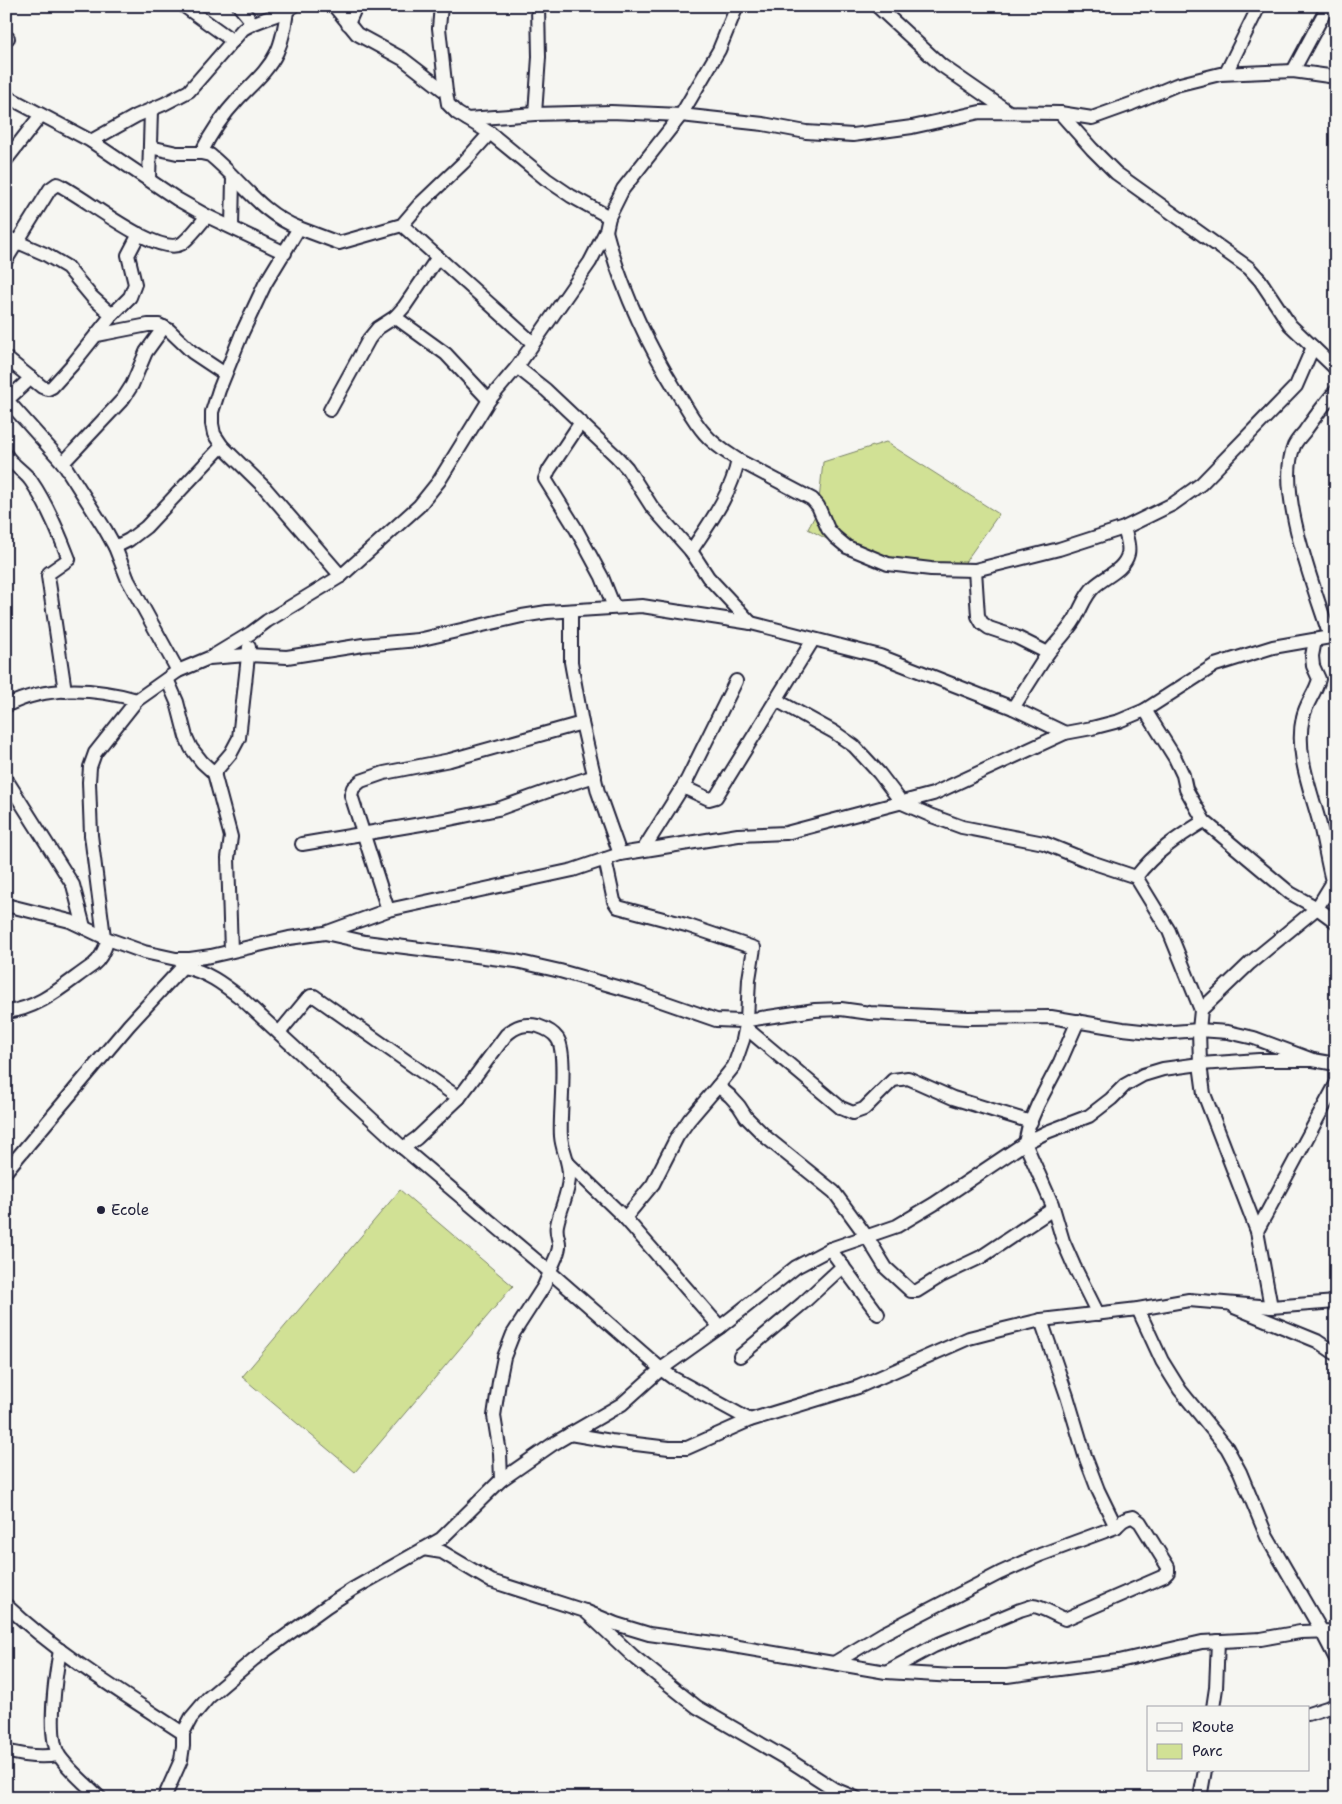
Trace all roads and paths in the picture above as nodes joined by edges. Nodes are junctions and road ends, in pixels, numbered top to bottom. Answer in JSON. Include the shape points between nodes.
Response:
{"nodes":[{"id":1,"x":184,"y":6,"type":"edge"},
{"id":2,"x":239,"y":6,"type":"edge"},
{"id":3,"x":334,"y":6,"type":"edge"},
{"id":4,"x":356,"y":6,"type":"edge"},
{"id":5,"x":440,"y":6,"type":"edge"},
{"id":6,"x":538,"y":6,"type":"edge"},
{"id":7,"x":737,"y":6,"type":"edge"},
{"id":8,"x":877,"y":6,"type":"edge"},
{"id":9,"x":1258,"y":6,"type":"edge"},
{"id":10,"x":1328,"y":6,"type":"edge"},
{"id":11,"x":291,"y":8,"type":"edge"},
{"id":12,"x":252,"y":22,"type":"junction"},
{"id":13,"x":348,"y":24,"type":"junction"},
{"id":14,"x":233,"y":41,"type":"junction"},
{"id":15,"x":1293,"y":71,"type":"junction"},
{"id":16,"x":1226,"y":74,"type":"junction"},
{"id":17,"x":1336,"y":77,"type":"edge"},
{"id":18,"x":446,"y":92,"type":"junction"},
{"id":19,"x":6,"y":96,"type":"edge"},
{"id":20,"x":151,"y":110,"type":"junction"},
{"id":21,"x":1009,"y":112,"type":"junction"},
{"id":22,"x":1060,"y":113,"type":"junction"},
{"id":23,"x":536,"y":114,"type":"junction"},
{"id":24,"x":41,"y":115,"type":"junction"},
{"id":25,"x":680,"y":115,"type":"junction"},
{"id":26,"x":467,"y":119,"type":"junction"},
{"id":27,"x":490,"y":133,"type":"junction"},
{"id":28,"x":92,"y":141,"type":"junction"},
{"id":29,"x":150,"y":147,"type":"junction"},
{"id":30,"x":201,"y":152,"type":"junction"},
{"id":31,"x":6,"y":160,"type":"edge"},
{"id":32,"x":233,"y":178,"type":"junction"},
{"id":33,"x":149,"y":179,"type":"junction"},
{"id":34,"x":207,"y":216,"type":"junction"},
{"id":35,"x":609,"y":216,"type":"junction"},
{"id":36,"x":402,"y":225,"type":"junction"},
{"id":37,"x":232,"y":227,"type":"junction"},
{"id":38,"x":299,"y":228,"type":"junction"},
{"id":39,"x":606,"y":231,"type":"junction"},
{"id":40,"x":139,"y":234,"type":"junction"},
{"id":41,"x":11,"y":240,"type":"edge"},
{"id":42,"x":285,"y":253,"type":"junction"},
{"id":43,"x":438,"y":257,"type":"junction"},
{"id":44,"x":6,"y":260,"type":"edge"},
{"id":45,"x":112,"y":315,"type":"junction"},
{"id":46,"x":396,"y":317,"type":"junction"},
{"id":47,"x":164,"y":327,"type":"junction"},
{"id":48,"x":97,"y":335,"type":"junction"},
{"id":49,"x":533,"y":343,"type":"junction"},
{"id":50,"x":1313,"y":347,"type":"junction"},
{"id":51,"x":6,"y":358,"type":"edge"},
{"id":52,"x":517,"y":367,"type":"junction"},
{"id":53,"x":1336,"y":369,"type":"edge"},
{"id":54,"x":225,"y":374,"type":"junction"},
{"id":55,"x":31,"y":378,"type":"junction"},
{"id":56,"x":1336,"y":391,"type":"edge"},
{"id":57,"x":6,"y":400,"type":"edge"},
{"id":58,"x":489,"y":400,"type":"junction"},
{"id":59,"x":330,"y":410,"type":"dead end"},
{"id":60,"x":581,"y":422,"type":"junction"},
{"id":61,"x":222,"y":446,"type":"junction"},
{"id":62,"x":738,"y":460,"type":"junction"},
{"id":63,"x":9,"y":463,"type":"edge"},
{"id":64,"x":63,"y":463,"type":"junction"},
{"id":65,"x":1124,"y":528,"type":"junction"},
{"id":66,"x":115,"y":547,"type":"junction"},
{"id":67,"x":691,"y":551,"type":"junction"},
{"id":68,"x":974,"y":570,"type":"junction"},
{"id":69,"x":341,"y":576,"type":"junction"},
{"id":70,"x":614,"y":607,"type":"junction"},
{"id":71,"x":571,"y":611,"type":"junction"},
{"id":72,"x":751,"y":623,"type":"junction"},
{"id":73,"x":251,"y":633,"type":"junction"},
{"id":74,"x":1333,"y":636,"type":"edge"},
{"id":75,"x":813,"y":640,"type":"junction"},
{"id":76,"x":1315,"y":640,"type":"junction"},
{"id":77,"x":1048,"y":652,"type":"junction"},
{"id":78,"x":247,"y":655,"type":"junction"},
{"id":79,"x":209,"y":658,"type":"junction"},
{"id":80,"x":178,"y":671,"type":"junction"},
{"id":81,"x":167,"y":679,"type":"junction"},
{"id":82,"x":736,"y":681,"type":"dead end"},
{"id":83,"x":65,"y":691,"type":"junction"},
{"id":84,"x":137,"y":700,"type":"junction"},
{"id":85,"x":776,"y":700,"type":"junction"},
{"id":86,"x":6,"y":706,"type":"edge"},
{"id":87,"x":1013,"y":708,"type":"junction"},
{"id":88,"x":1145,"y":710,"type":"junction"},
{"id":89,"x":582,"y":723,"type":"junction"},
{"id":90,"x":1065,"y":733,"type":"junction"},
{"id":91,"x":214,"y":773,"type":"junction"},
{"id":92,"x":595,"y":776,"type":"junction"},
{"id":93,"x":6,"y":778,"type":"edge"},
{"id":94,"x":683,"y":787,"type":"junction"},
{"id":95,"x":902,"y":803,"type":"junction"},
{"id":96,"x":1204,"y":820,"type":"junction"},
{"id":97,"x":363,"y":833,"type":"junction"},
{"id":98,"x":302,"y":844,"type":"dead end"},
{"id":99,"x":643,"y":850,"type":"junction"},
{"id":100,"x":620,"y":854,"type":"junction"},
{"id":101,"x":605,"y":859,"type":"junction"},
{"id":102,"x":1136,"y":876,"type":"junction"},
{"id":103,"x":1334,"y":879,"type":"edge"},
{"id":104,"x":6,"y":905,"type":"edge"},
{"id":105,"x":1317,"y":908,"type":"junction"},
{"id":106,"x":388,"y":910,"type":"junction"},
{"id":107,"x":1336,"y":922,"type":"edge"},
{"id":108,"x":84,"y":926,"type":"junction"},
{"id":109,"x":325,"y":933,"type":"junction"},
{"id":110,"x":106,"y":938,"type":"junction"},
{"id":111,"x":231,"y":951,"type":"junction"},
{"id":112,"x":186,"y":963,"type":"junction"},
{"id":113,"x":1202,"y":1010,"type":"junction"},
{"id":114,"x":6,"y":1012,"type":"edge"},
{"id":115,"x":1078,"y":1021,"type":"junction"},
{"id":116,"x":747,"y":1024,"type":"junction"},
{"id":117,"x":1199,"y":1030,"type":"junction"},
{"id":118,"x":279,"y":1033,"type":"junction"},
{"id":119,"x":1313,"y":1060,"type":"junction"},
{"id":120,"x":1200,"y":1064,"type":"junction"},
{"id":121,"x":1336,"y":1064,"type":"edge"},
{"id":122,"x":1336,"y":1084,"type":"edge"},
{"id":123,"x":718,"y":1086,"type":"junction"},
{"id":124,"x":459,"y":1098,"type":"junction"},
{"id":125,"x":1031,"y":1122,"type":"junction"},
{"id":126,"x":1025,"y":1143,"type":"junction"},
{"id":127,"x":403,"y":1148,"type":"junction"},
{"id":128,"x":569,"y":1164,"type":"junction"},
{"id":129,"x":6,"y":1171,"type":"edge"},
{"id":130,"x":1053,"y":1209,"type":"junction"},
{"id":131,"x":624,"y":1218,"type":"junction"},
{"id":132,"x":1256,"y":1231,"type":"junction"},
{"id":133,"x":867,"y":1237,"type":"junction"},
{"id":134,"x":830,"y":1249,"type":"junction"},
{"id":135,"x":843,"y":1266,"type":"junction"},
{"id":136,"x":550,"y":1272,"type":"junction"},
{"id":137,"x":1219,"y":1301,"type":"junction"},
{"id":138,"x":1336,"y":1302,"type":"edge"},
{"id":139,"x":1271,"y":1306,"type":"junction"},
{"id":140,"x":1138,"y":1309,"type":"junction"},
{"id":141,"x":878,"y":1314,"type":"dead end"},
{"id":142,"x":1098,"y":1314,"type":"junction"},
{"id":143,"x":1041,"y":1320,"type":"junction"},
{"id":144,"x":720,"y":1327,"type":"junction"},
{"id":145,"x":1336,"y":1354,"type":"edge"},
{"id":146,"x":740,"y":1356,"type":"dead end"},
{"id":147,"x":662,"y":1369,"type":"junction"},
{"id":148,"x":750,"y":1420,"type":"junction"},
{"id":149,"x":570,"y":1434,"type":"junction"},
{"id":150,"x":501,"y":1480,"type":"junction"},
{"id":151,"x":1116,"y":1528,"type":"junction"},
{"id":152,"x":423,"y":1549,"type":"junction"},
{"id":153,"x":6,"y":1605,"type":"edge"},
{"id":154,"x":584,"y":1611,"type":"junction"},
{"id":155,"x":1321,"y":1630,"type":"junction"},
{"id":156,"x":1336,"y":1631,"type":"edge"},
{"id":157,"x":1218,"y":1641,"type":"junction"},
{"id":158,"x":60,"y":1650,"type":"junction"},
{"id":159,"x":1336,"y":1659,"type":"edge"},
{"id":160,"x":834,"y":1663,"type":"junction"},
{"id":161,"x":886,"y":1672,"type":"junction"},
{"id":162,"x":1336,"y":1705,"type":"edge"},
{"id":163,"x":1213,"y":1706,"type":"edge"},
{"id":164,"x":1310,"y":1713,"type":"edge"},
{"id":165,"x":183,"y":1733,"type":"junction"},
{"id":166,"x":6,"y":1751,"type":"edge"},
{"id":167,"x":58,"y":1755,"type":"junction"},
{"id":168,"x":1205,"y":1772,"type":"edge"},
{"id":169,"x":100,"y":1798,"type":"edge"},
{"id":170,"x":164,"y":1798,"type":"edge"},
{"id":171,"x":856,"y":1798,"type":"edge"},
{"id":172,"x":1200,"y":1798,"type":"edge"}],
"edges":[{"from":1,"to":14,"type":"street"},
{"from":2,"to":12,"type":"street"},
{"from":3,"to":13,"type":"street"},
{"from":4,"to":13,"type":"street"},
{"from":5,"to":18,"type":"street","via":[[439,28]]},
{"from":6,"to":23,"type":"street"},
{"from":7,"to":25,"type":"street","via":[[719,50]]},
{"from":8,"to":21,"type":"street","via":[[941,65]]},
{"from":9,"to":16,"type":"street"},
{"from":10,"to":15,"type":"street"},
{"from":11,"to":12,"type":"street","via":[[272,18]]},
{"from":11,"to":30,"type":"street","via":[[281,44],[271,63],[237,100]]},
{"from":12,"to":14,"type":"street"},
{"from":13,"to":18,"type":"street","via":[[357,34],[402,59]]},
{"from":14,"to":20,"type":"street","via":[[189,91]]},
{"from":15,"to":16,"type":"street"},
{"from":15,"to":17,"type":"street"},
{"from":16,"to":22,"type":"street","via":[[1176,84],[1092,118]]},
{"from":18,"to":26,"type":"street","via":[[448,104]]},
{"from":19,"to":24,"type":"street"},
{"from":20,"to":28,"type":"street"},
{"from":20,"to":29,"type":"street"},
{"from":21,"to":22,"type":"street"},
{"from":21,"to":25,"type":"street","via":[[980,112],[912,127],[853,135]]},
{"from":22,"to":50,"type":"street","via":[[1116,173],[1249,268],[1290,324]]},
{"from":23,"to":25,"type":"street","via":[[611,112]]},
{"from":23,"to":26,"type":"street"},
{"from":24,"to":28,"type":"street"},
{"from":24,"to":31,"type":"street"},
{"from":25,"to":35,"type":"street","via":[[624,189]]},
{"from":26,"to":27,"type":"street"},
{"from":27,"to":35,"type":"street","via":[[546,179]]},
{"from":27,"to":36,"type":"street"},
{"from":28,"to":33,"type":"street"},
{"from":29,"to":30,"type":"street","via":[[177,153]]},
{"from":29,"to":33,"type":"street"},
{"from":30,"to":32,"type":"street","via":[[210,155]]},
{"from":32,"to":37,"type":"street"},
{"from":32,"to":38,"type":"street","via":[[271,213]]},
{"from":33,"to":34,"type":"street"},
{"from":34,"to":37,"type":"street"},
{"from":34,"to":40,"type":"street","via":[[179,245]]},
{"from":35,"to":39,"type":"street"},
{"from":36,"to":38,"type":"street","via":[[339,243]]},
{"from":36,"to":43,"type":"street"},
{"from":37,"to":42,"type":"street"},
{"from":38,"to":42,"type":"street"},
{"from":39,"to":49,"type":"street","via":[[590,262]]},
{"from":39,"to":62,"type":"street","via":[[620,278],[660,364],[705,434]]},
{"from":40,"to":41,"type":"street","via":[[57,184]]},
{"from":40,"to":45,"type":"street","via":[[128,255],[135,284],[130,297]]},
{"from":41,"to":44,"type":"street"},
{"from":41,"to":45,"type":"street","via":[[67,267]]},
{"from":42,"to":54,"type":"street","via":[[265,284]]},
{"from":43,"to":46,"type":"street"},
{"from":43,"to":49,"type":"street"},
{"from":45,"to":48,"type":"street"},
{"from":46,"to":58,"type":"street","via":[[446,354]]},
{"from":46,"to":59,"type":"street","via":[[378,328],[369,339]]},
{"from":47,"to":48,"type":"street","via":[[148,325]]},
{"from":47,"to":54,"type":"street","via":[[192,352]]},
{"from":47,"to":64,"type":"street","via":[[146,352],[122,399]]},
{"from":48,"to":55,"type":"street","via":[[51,388],[45,388]]},
{"from":49,"to":52,"type":"street"},
{"from":50,"to":53,"type":"street"},
{"from":50,"to":65,"type":"street","via":[[1296,386],[1201,484],[1173,504]]},
{"from":51,"to":55,"type":"street"},
{"from":52,"to":58,"type":"street"},
{"from":52,"to":60,"type":"street"},
{"from":54,"to":61,"type":"street","via":[[212,412],[214,434]]},
{"from":55,"to":57,"type":"street"},
{"from":56,"to":74,"type":"street","via":[[1294,446],[1289,470],[1292,510],[1300,545]]},
{"from":57,"to":64,"type":"street"},
{"from":58,"to":69,"type":"street","via":[[443,475],[419,506]]},
{"from":60,"to":67,"type":"street","via":[[626,468],[652,507]]},
{"from":60,"to":70,"type":"street","via":[[545,479],[598,568]]},
{"from":61,"to":66,"type":"street","via":[[146,527]]},
{"from":61,"to":69,"type":"street","via":[[266,488]]},
{"from":62,"to":67,"type":"street","via":[[728,493]]},
{"from":62,"to":68,"type":"street","via":[[812,499],[835,537],[868,557],[888,564]]},
{"from":63,"to":83,"type":"street","via":[[24,473],[41,498],[69,559],[48,576]]},
{"from":64,"to":66,"type":"street"},
{"from":65,"to":68,"type":"street","via":[[1059,549]]},
{"from":65,"to":77,"type":"street","via":[[1129,545],[1124,562],[1087,594],[1074,620]]},
{"from":66,"to":80,"type":"street","via":[[150,624]]},
{"from":67,"to":72,"type":"street","via":[[708,577]]},
{"from":68,"to":77,"type":"street","via":[[978,616],[982,623]]},
{"from":69,"to":73,"type":"street"},
{"from":70,"to":71,"type":"street"},
{"from":70,"to":72,"type":"street","via":[[642,606]]},
{"from":71,"to":78,"type":"street","via":[[522,616],[418,640],[363,645],[287,658]]},
{"from":71,"to":89,"type":"street","via":[[571,662]]},
{"from":72,"to":75,"type":"street"},
{"from":73,"to":78,"type":"street"},
{"from":73,"to":79,"type":"street"},
{"from":74,"to":76,"type":"street"},
{"from":75,"to":85,"type":"street"},
{"from":75,"to":87,"type":"street","via":[[880,656]]},
{"from":76,"to":88,"type":"street","via":[[1273,647],[1215,665]]},
{"from":76,"to":103,"type":"street","via":[[1313,666],[1319,679],[1302,718],[1301,745],[1306,779]]},
{"from":77,"to":87,"type":"street"},
{"from":78,"to":79,"type":"street"},
{"from":78,"to":91,"type":"street","via":[[239,738]]},
{"from":79,"to":80,"type":"street"},
{"from":80,"to":81,"type":"street"},
{"from":81,"to":84,"type":"street"},
{"from":81,"to":91,"type":"street","via":[[191,748]]},
{"from":82,"to":94,"type":"street"},
{"from":83,"to":84,"type":"street","via":[[97,691]]},
{"from":83,"to":86,"type":"street","via":[[27,697]]},
{"from":84,"to":110,"type":"street","via":[[95,753],[90,768],[91,834]]},
{"from":85,"to":94,"type":"street","via":[[716,797],[709,799]]},
{"from":85,"to":95,"type":"street","via":[[854,746]]},
{"from":87,"to":90,"type":"street"},
{"from":88,"to":90,"type":"street","via":[[1092,728]]},
{"from":88,"to":96,"type":"street","via":[[1175,758],[1186,789]]},
{"from":89,"to":92,"type":"street"},
{"from":89,"to":97,"type":"street","via":[[361,781],[351,795]]},
{"from":90,"to":95,"type":"street","via":[[933,794]]},
{"from":91,"to":111,"type":"street","via":[[231,837],[228,858]]},
{"from":92,"to":97,"type":"street","via":[[498,809]]},
{"from":92,"to":100,"type":"street"},
{"from":93,"to":108,"type":"street","via":[[73,885]]},
{"from":94,"to":99,"type":"street"},
{"from":95,"to":99,"type":"street","via":[[786,833],[738,834]]},
{"from":95,"to":102,"type":"street","via":[[962,828],[1044,843]]},
{"from":96,"to":102,"type":"street","via":[[1162,848]]},
{"from":96,"to":105,"type":"street","via":[[1290,893]]},
{"from":97,"to":98,"type":"street"},
{"from":97,"to":106,"type":"street"},
{"from":99,"to":100,"type":"street"},
{"from":100,"to":101,"type":"street"},
{"from":101,"to":106,"type":"street","via":[[573,870]]},
{"from":101,"to":116,"type":"street","via":[[618,907],[754,948]]},
{"from":102,"to":113,"type":"street","via":[[1168,931]]},
{"from":103,"to":105,"type":"street"},
{"from":104,"to":108,"type":"street"},
{"from":105,"to":107,"type":"street"},
{"from":105,"to":113,"type":"street","via":[[1250,963]]},
{"from":106,"to":109,"type":"street"},
{"from":108,"to":110,"type":"street"},
{"from":109,"to":111,"type":"street"},
{"from":109,"to":116,"type":"street","via":[[560,971],[716,1020]]},
{"from":110,"to":112,"type":"street"},
{"from":110,"to":114,"type":"street","via":[[104,952],[93,965],[40,1003]]},
{"from":111,"to":112,"type":"street"},
{"from":112,"to":118,"type":"street","via":[[216,979]]},
{"from":112,"to":129,"type":"street","via":[[129,1025]]},
{"from":113,"to":117,"type":"street"},
{"from":115,"to":116,"type":"street","via":[[1050,1017],[922,1016],[841,1009],[815,1010]]},
{"from":115,"to":117,"type":"street","via":[[1160,1032]]},
{"from":115,"to":125,"type":"street"},
{"from":116,"to":123,"type":"street","via":[[734,1066]]},
{"from":116,"to":125,"type":"street","via":[[841,1108],[853,1113],[864,1109],[893,1080],[908,1078],[953,1098]]},
{"from":117,"to":119,"type":"street","via":[[1254,1038]]},
{"from":117,"to":120,"type":"street"},
{"from":118,"to":124,"type":"street","via":[[307,999],[314,996]]},
{"from":118,"to":127,"type":"street"},
{"from":119,"to":120,"type":"street"},
{"from":119,"to":121,"type":"street"},
{"from":120,"to":126,"type":"street","via":[[1143,1075],[1125,1085],[1089,1116]]},
{"from":120,"to":132,"type":"street","via":[[1204,1094]]},
{"from":122,"to":132,"type":"street"},
{"from":123,"to":131,"type":"street","via":[[689,1120],[653,1184]]},
{"from":123,"to":133,"type":"street","via":[[760,1132],[834,1192]]},
{"from":124,"to":127,"type":"street"},
{"from":124,"to":128,"type":"street","via":[[512,1030],[528,1024],[552,1033],[561,1047],[561,1138]]},
{"from":125,"to":126,"type":"street"},
{"from":126,"to":130,"type":"street"},
{"from":126,"to":133,"type":"street","via":[[905,1222]]},
{"from":127,"to":136,"type":"street"},
{"from":128,"to":131,"type":"street"},
{"from":128,"to":136,"type":"street","via":[[569,1179],[556,1233],[559,1247]]},
{"from":130,"to":133,"type":"street","via":[[981,1257],[914,1292],[886,1268]]},
{"from":130,"to":142,"type":"street","via":[[1063,1241]]},
{"from":131,"to":144,"type":"street"},
{"from":132,"to":139,"type":"street"},
{"from":133,"to":134,"type":"street"},
{"from":134,"to":135,"type":"street"},
{"from":134,"to":144,"type":"street","via":[[796,1267]]},
{"from":135,"to":141,"type":"street"},
{"from":135,"to":146,"type":"street"},
{"from":136,"to":147,"type":"street"},
{"from":136,"to":150,"type":"street","via":[[513,1334],[504,1357],[494,1416]]},
{"from":137,"to":139,"type":"street"},
{"from":137,"to":140,"type":"street","via":[[1189,1300]]},
{"from":137,"to":145,"type":"street","via":[[1317,1341]]},
{"from":138,"to":139,"type":"street"},
{"from":140,"to":142,"type":"street"},
{"from":140,"to":155,"type":"street","via":[[1162,1361],[1180,1390],[1227,1448],[1267,1538]]},
{"from":142,"to":143,"type":"street"},
{"from":143,"to":148,"type":"street","via":[[969,1338],[858,1387]]},
{"from":143,"to":151,"type":"street","via":[[1095,1482]]},
{"from":144,"to":147,"type":"street"},
{"from":147,"to":148,"type":"street"},
{"from":147,"to":149,"type":"street","via":[[622,1404]]},
{"from":148,"to":149,"type":"street","via":[[687,1448],[611,1442]]},
{"from":149,"to":150,"type":"street"},
{"from":150,"to":152,"type":"street","via":[[445,1536]]},
{"from":151,"to":160,"type":"street","via":[[1000,1573],[884,1632]]},
{"from":151,"to":161,"type":"street","via":[[1124,1519],[1134,1517],[1140,1522],[1168,1572],[1065,1619],[1040,1607],[1020,1610],[934,1646]]},
{"from":152,"to":154,"type":"street","via":[[442,1552],[491,1581]]},
{"from":152,"to":165,"type":"street","via":[[334,1601],[254,1659],[208,1698]]},
{"from":153,"to":158,"type":"street"},
{"from":154,"to":160,"type":"street","via":[[649,1634]]},
{"from":154,"to":171,"type":"street","via":[[633,1656],[697,1707],[834,1789]]},
{"from":155,"to":156,"type":"street"},
{"from":155,"to":157,"type":"street","via":[[1261,1639]]},
{"from":155,"to":159,"type":"street"},
{"from":157,"to":161,"type":"street","via":[[1119,1661],[1007,1676]]},
{"from":157,"to":163,"type":"street"},
{"from":158,"to":165,"type":"street"},
{"from":158,"to":167,"type":"street","via":[[53,1704],[54,1741]]},
{"from":160,"to":161,"type":"street"},
{"from":162,"to":164,"type":"street"},
{"from":165,"to":170,"type":"street","via":[[181,1760]]},
{"from":166,"to":167,"type":"street","via":[[42,1758]]},
{"from":167,"to":169,"type":"street"},
{"from":168,"to":172,"type":"street"}]}
